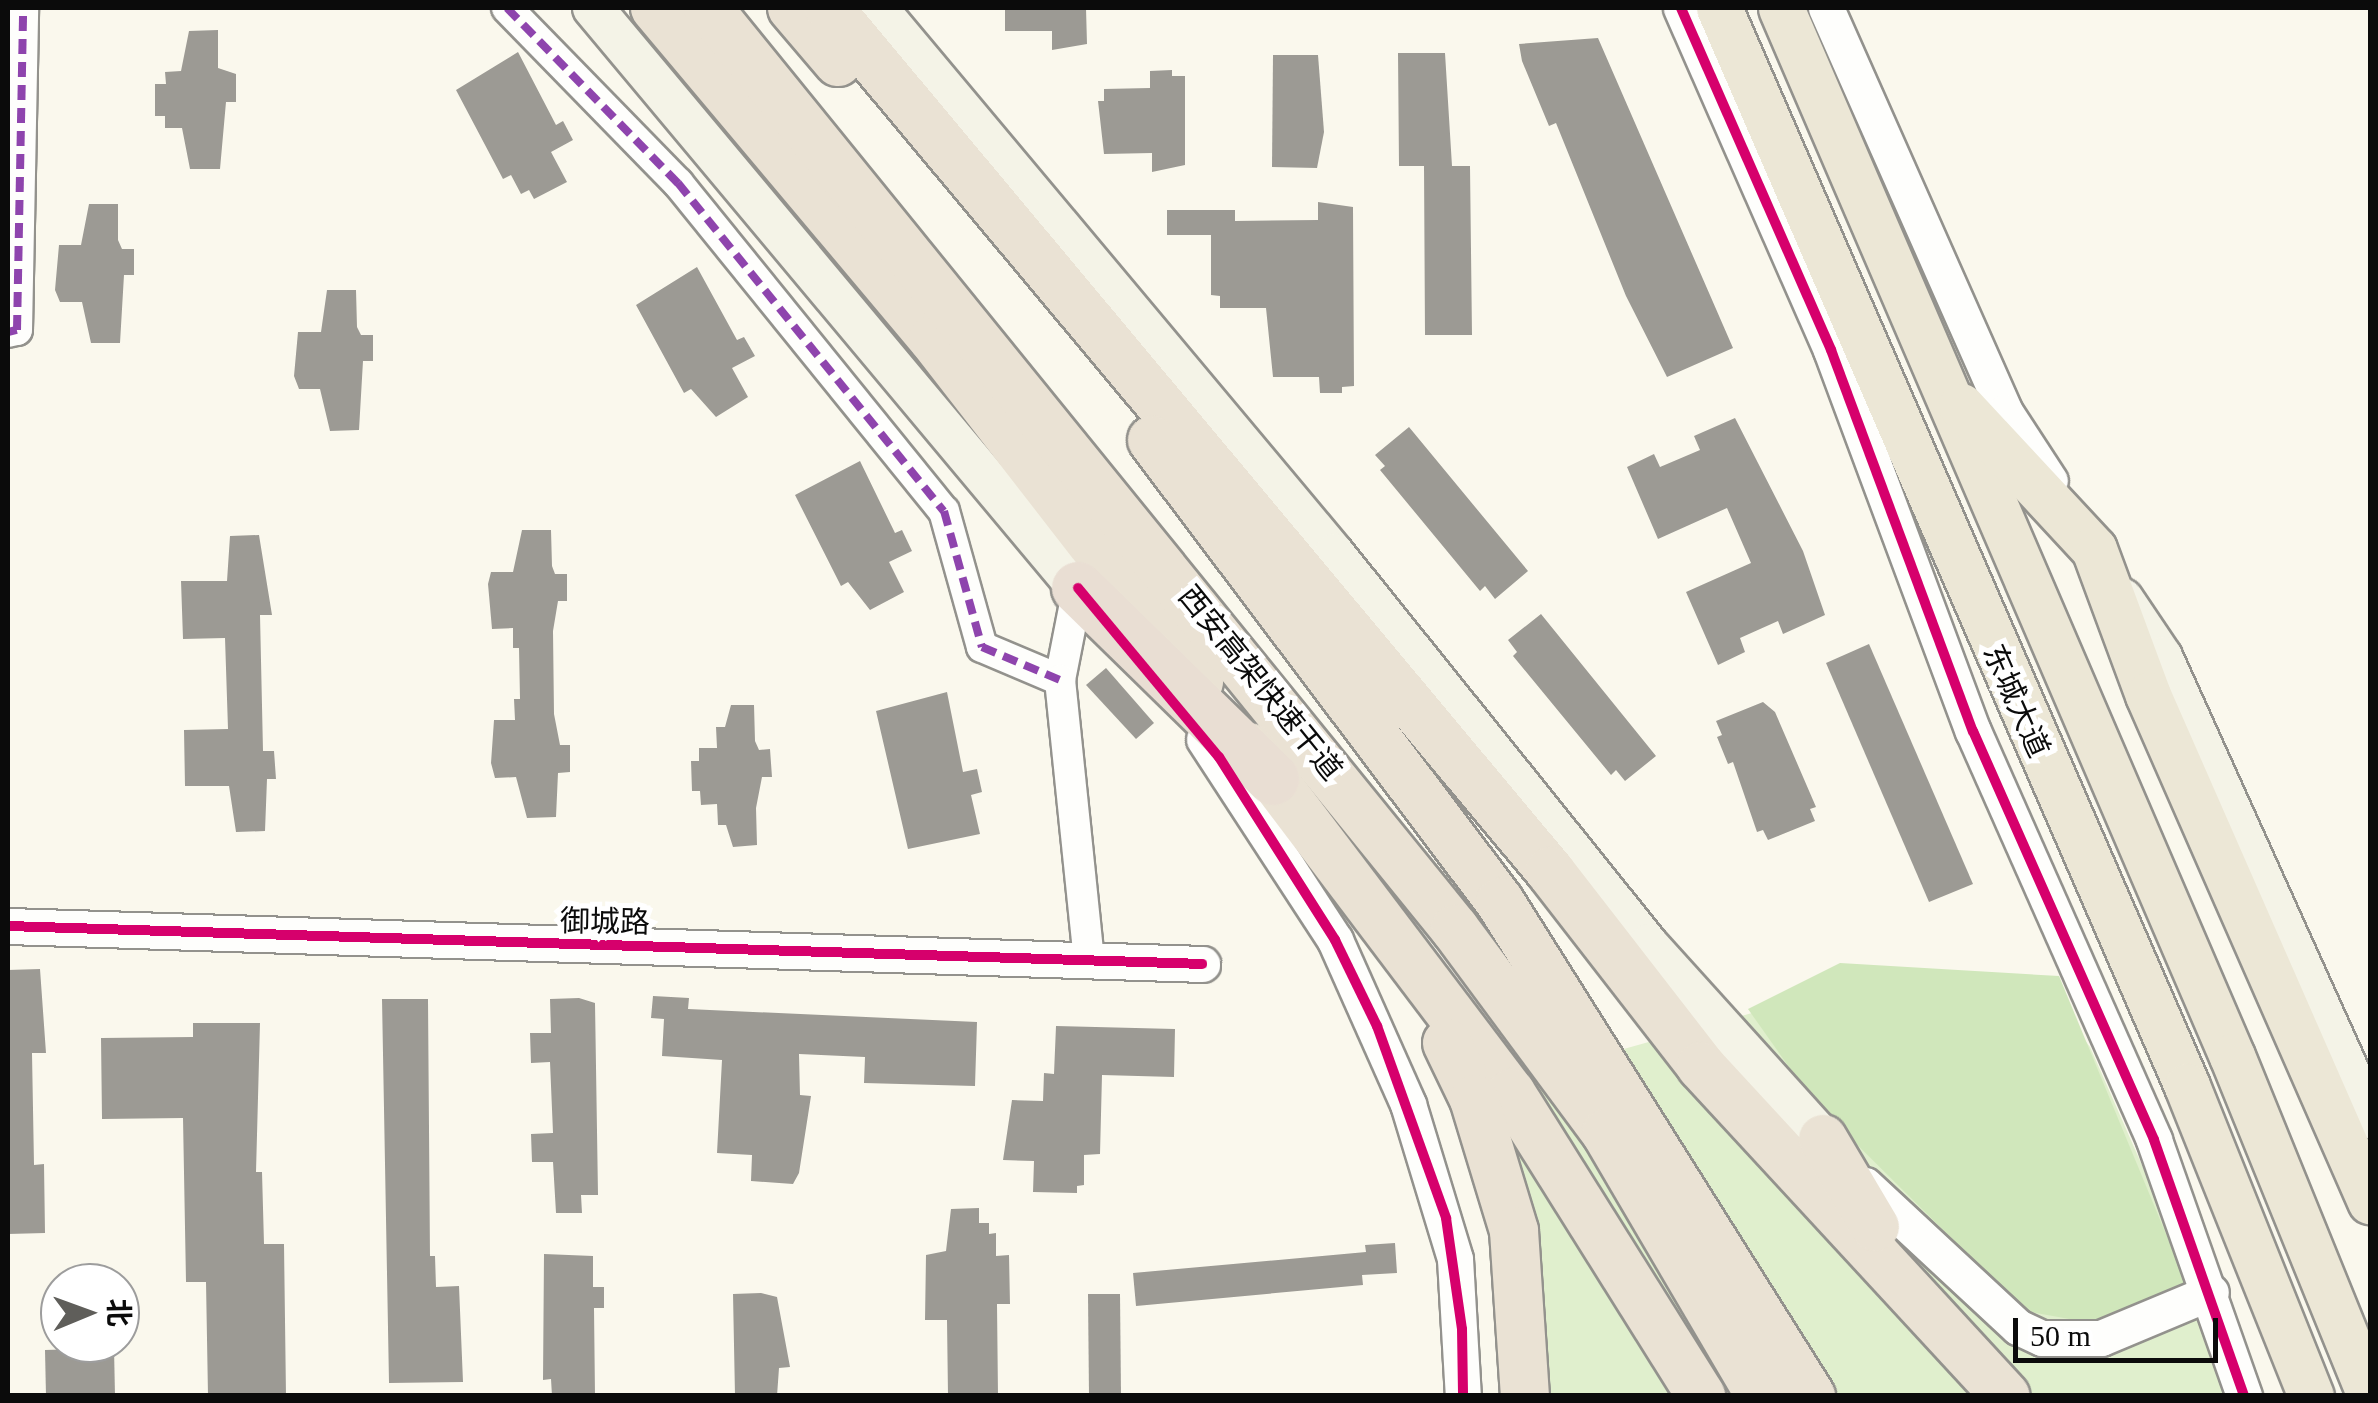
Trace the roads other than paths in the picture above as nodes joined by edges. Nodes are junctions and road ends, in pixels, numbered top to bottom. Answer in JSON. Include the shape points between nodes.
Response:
{"nodes":[{"id":1,"x":23,"y":8,"type":"edge"},
{"id":2,"x":507,"y":8,"type":"edge"},
{"id":3,"x":593,"y":8,"type":"edge"},
{"id":4,"x":655,"y":8,"type":"edge"},
{"id":5,"x":708,"y":8,"type":"edge"},
{"id":6,"x":792,"y":8,"type":"edge"},
{"id":7,"x":829,"y":8,"type":"edge"},
{"id":8,"x":877,"y":8,"type":"edge"},
{"id":9,"x":1681,"y":8,"type":"edge"},
{"id":10,"x":1718,"y":8,"type":"edge"},
{"id":11,"x":1781,"y":8,"type":"edge"},
{"id":12,"x":1826,"y":8,"type":"edge"},
{"id":13,"x":8,"y":332,"type":"edge"},
{"id":14,"x":1940,"y":383,"type":"junction"},
{"id":15,"x":2098,"y":559,"type":"junction"},
{"id":16,"x":1078,"y":588,"type":"junction"},
{"id":17,"x":1060,"y":680,"type":"junction"},
{"id":18,"x":1273,"y":778,"type":"junction"},
{"id":19,"x":8,"y":926,"type":"edge"},
{"id":20,"x":1397,"y":942,"type":"junction"},
{"id":21,"x":1090,"y":959,"type":"junction"},
{"id":22,"x":1202,"y":964,"type":"dead end"},
{"id":23,"x":2370,"y":1118,"type":"edge"},
{"id":24,"x":1823,"y":1139,"type":"junction"},
{"id":25,"x":2370,"y":1200,"type":"edge"},
{"id":26,"x":2211,"y":1292,"type":"junction"},
{"id":27,"x":1924,"y":1312,"type":"junction"},
{"id":28,"x":1464,"y":1396,"type":"edge"},
{"id":29,"x":1525,"y":1396,"type":"edge"},
{"id":30,"x":1701,"y":1396,"type":"edge"},
{"id":31,"x":1760,"y":1396,"type":"edge"},
{"id":32,"x":1812,"y":1396,"type":"edge"},
{"id":33,"x":1980,"y":1396,"type":"edge"},
{"id":34,"x":2006,"y":1396,"type":"edge"},
{"id":35,"x":2244,"y":1396,"type":"edge"},
{"id":36,"x":2311,"y":1396,"type":"edge"},
{"id":37,"x":2370,"y":1396,"type":"edge"}],
"edges":[{"from":1,"to":13,"type":"street","via":[[17,330]]},
{"from":2,"to":17,"type":"street","via":[[678,183],[944,512],[982,647]]},
{"from":3,"to":16,"type":"main road"},
{"from":4,"to":18,"type":"highway","via":[[934,339]]},
{"from":5,"to":31,"type":"highway","name":"西安高架快速干道","via":[[1455,929],[1606,1133]]},
{"from":6,"to":32,"type":"highway","name":"西安高架快速干道","via":[[1117,393],[1500,902]]},
{"from":7,"to":27,"type":"highway","via":[[1550,871],[1701,1066]]},
{"from":8,"to":24,"type":"main road","via":[[1334,554],[1648,945]]},
{"from":9,"to":26,"type":"street","via":[[1832,350],[1973,731],[2154,1140]]},
{"from":10,"to":36,"type":"main road","name":"东城大道","via":[[2187,1086]]},
{"from":11,"to":14,"type":"main road","name":"东城大道"},
{"from":12,"to":15,"type":"street","via":[[2005,412]]},
{"from":14,"to":15,"type":"main road"},
{"from":14,"to":37,"type":"main road","name":"东城大道"},
{"from":15,"to":23,"type":"main road","via":[[2162,657]]},
{"from":15,"to":25,"type":"main road","via":[[2148,694]]},
{"from":16,"to":17,"type":"street"},
{"from":16,"to":18,"type":"highway"},
{"from":16,"to":28,"type":"street","via":[[1219,756],[1335,940],[1377,1026],[1446,1218]]},
{"from":17,"to":21,"type":"street"},
{"from":18,"to":20,"type":"highway"},
{"from":19,"to":21,"type":"street","name":"御城路"},
{"from":20,"to":29,"type":"highway","via":[[1474,1099],[1514,1231]]},
{"from":20,"to":30,"type":"highway","via":[[1511,1093]]},
{"from":21,"to":22,"type":"street","name":"御城路"},
{"from":24,"to":26,"type":"street","via":[[1888,1210],[2030,1334],[2086,1341]]},
{"from":24,"to":27,"type":"highway"},
{"from":26,"to":35,"type":"street"},
{"from":27,"to":33,"type":"highway"},
{"from":27,"to":34,"type":"highway"}]}
